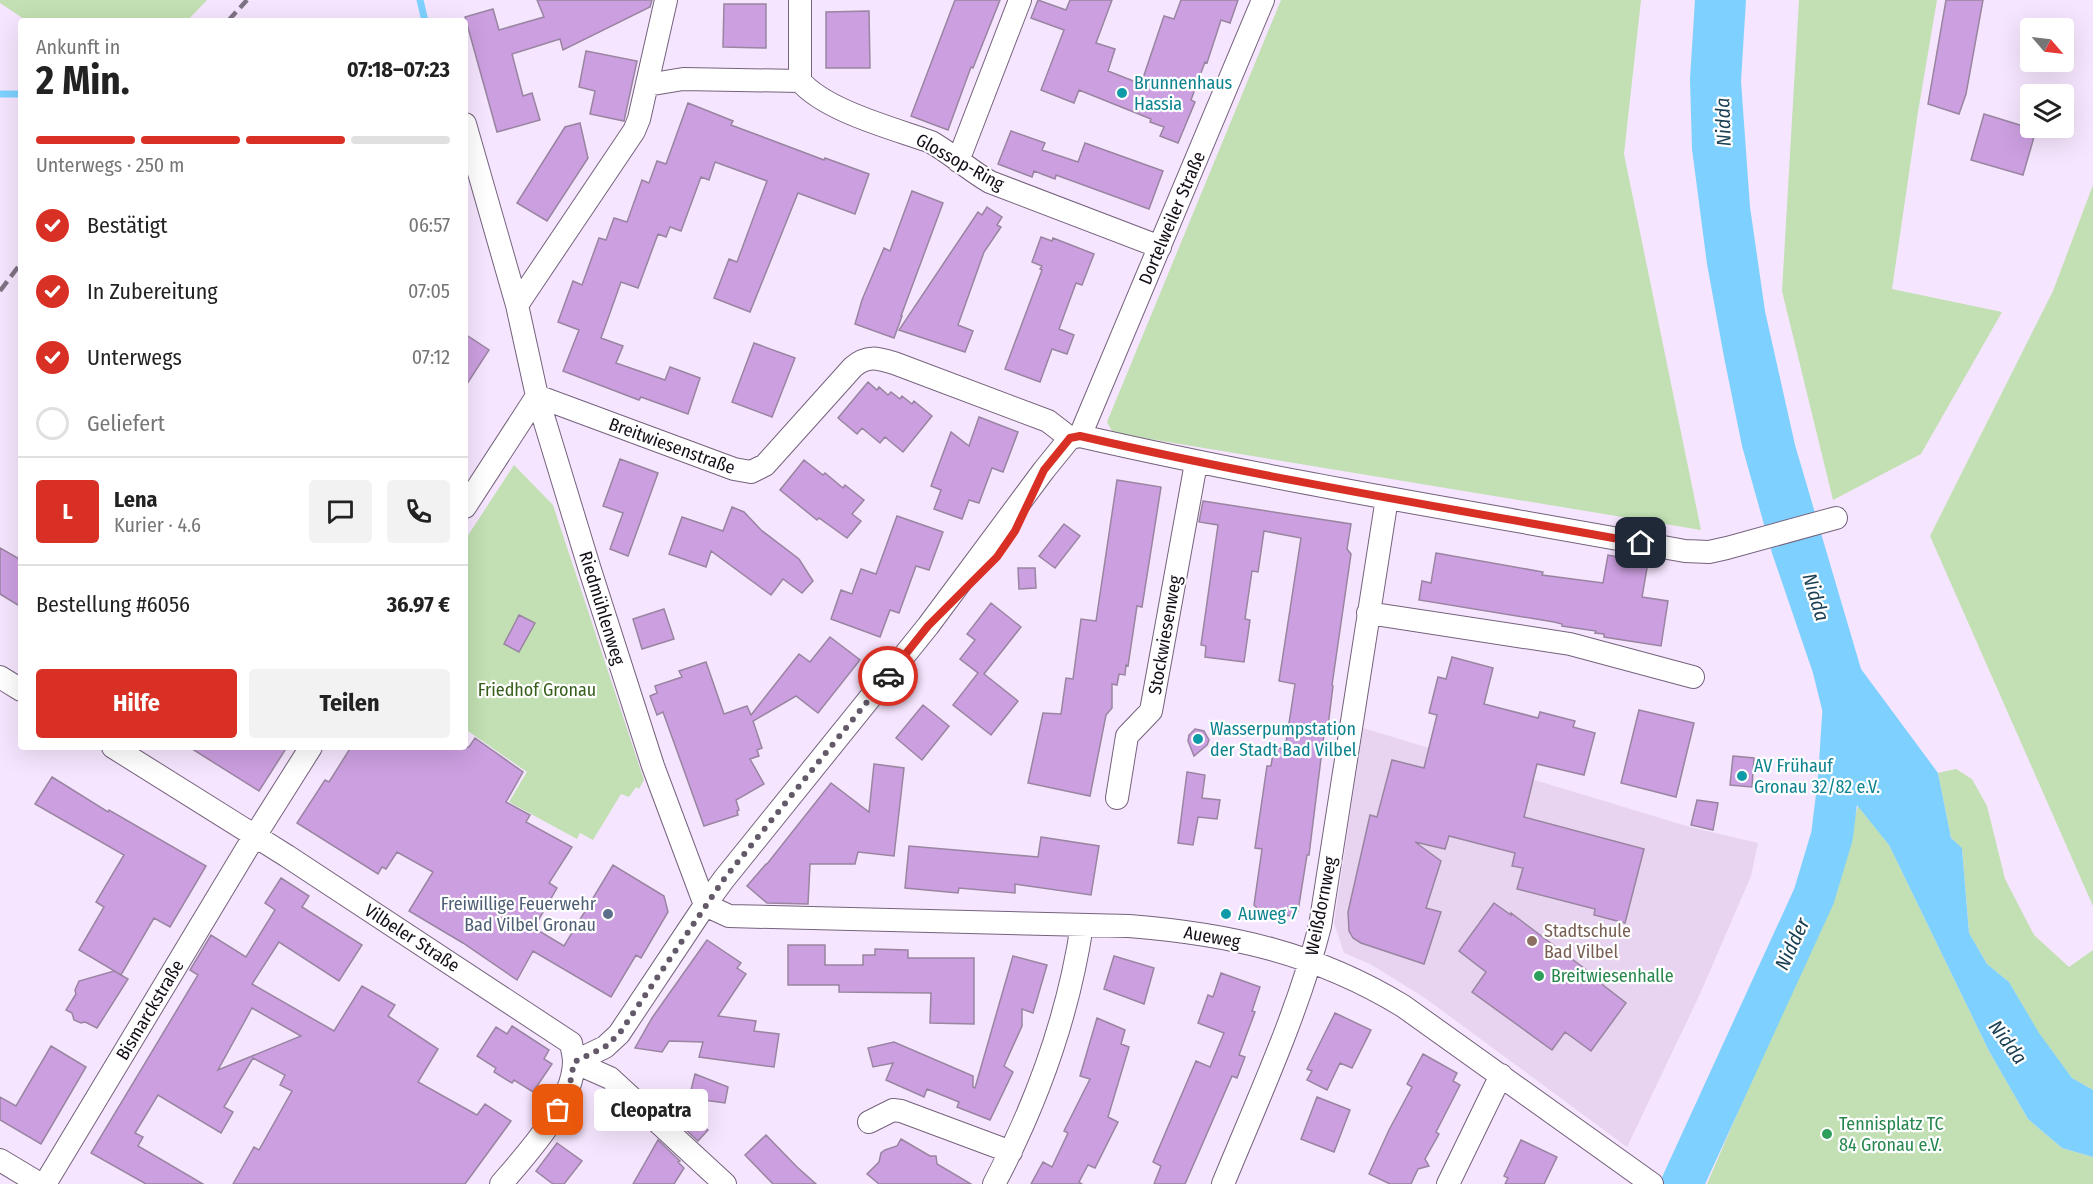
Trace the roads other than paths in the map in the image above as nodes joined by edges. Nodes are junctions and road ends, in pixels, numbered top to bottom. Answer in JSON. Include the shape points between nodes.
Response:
{"nodes":[{"id":1,"x":666,"y":0,"type":"edge"},
{"id":2,"x":800,"y":0,"type":"edge"},
{"id":3,"x":1020,"y":0,"type":"edge"},
{"id":4,"x":1263,"y":0,"type":"edge"},
{"id":5,"x":800,"y":81,"type":"junction"},
{"id":6,"x":647,"y":85,"type":"junction"},
{"id":7,"x":468,"y":134,"type":"edge"},
{"id":8,"x":958,"y":160,"type":"junction"},
{"id":9,"x":1160,"y":248,"type":"junction"},
{"id":10,"x":517,"y":305,"type":"junction"},
{"id":11,"x":537,"y":396,"type":"junction"},
{"id":12,"x":1075,"y":437,"type":"junction"},
{"id":13,"x":1196,"y":463,"type":"junction"},
{"id":14,"x":1387,"y":498,"type":"junction"},
{"id":15,"x":468,"y":502,"type":"edge"},
{"id":16,"x":1836,"y":518,"type":"dead end"},
{"id":17,"x":1368,"y":613,"type":"junction"},
{"id":18,"x":1693,"y":677,"type":"dead end"},
{"id":19,"x":118,"y":750,"type":"edge"},
{"id":20,"x":309,"y":750,"type":"edge"},
{"id":21,"x":1117,"y":798,"type":"dead end"},
{"id":22,"x":255,"y":836,"type":"junction"},
{"id":23,"x":705,"y":905,"type":"junction"},
{"id":24,"x":1082,"y":925,"type":"junction"},
{"id":25,"x":1311,"y":960,"type":"junction"},
{"id":26,"x":574,"y":1062,"type":"junction"},
{"id":27,"x":1501,"y":1075,"type":"junction"},
{"id":28,"x":869,"y":1122,"type":"dead end"},
{"id":29,"x":1011,"y":1152,"type":"junction"},
{"id":30,"x":0,"y":1160,"type":"edge"},
{"id":31,"x":1644,"y":1178,"type":"edge"},
{"id":32,"x":40,"y":1184,"type":"edge"},
{"id":33,"x":45,"y":1184,"type":"edge"},
{"id":34,"x":501,"y":1184,"type":"edge"},
{"id":35,"x":725,"y":1184,"type":"edge"},
{"id":36,"x":994,"y":1184,"type":"edge"},
{"id":37,"x":1223,"y":1184,"type":"edge"},
{"id":38,"x":1448,"y":1184,"type":"edge"}],
"edges":[{"from":1,"to":6,"type":"street"},
{"from":2,"to":5,"type":"street"},
{"from":3,"to":8,"type":"street"},
{"from":4,"to":9,"type":"street","name":"Dortelweiler Straße"},
{"from":5,"to":6,"type":"street","via":[[683,79]]},
{"from":5,"to":8,"type":"street","name":"Glossop-Ring","via":[[829,104],[931,142]]},
{"from":6,"to":10,"type":"street","via":[[629,140]]},
{"from":7,"to":10,"type":"street","name":"Riedmühlenweg"},
{"from":8,"to":9,"type":"street","name":"Glossop-Ring","via":[[990,182]]},
{"from":9,"to":12,"type":"street","name":"Dortelweiler Straße"},
{"from":10,"to":11,"type":"street","name":"Riedmühlenweg"},
{"from":11,"to":12,"type":"street","name":"Breitwiesenstraße","via":[[734,469],[752,472],[765,465],[853,367],[870,358],[894,363],[1048,421]]},
{"from":11,"to":15,"type":"street"},
{"from":11,"to":23,"type":"street","name":"Riedmühlenweg","via":[[612,643]]},
{"from":12,"to":13,"type":"street"},
{"from":12,"to":23,"type":"street","name":"Dortelweiler Straße","via":[[1044,470],[1006,544],[928,626]]},
{"from":13,"to":14,"type":"street"},
{"from":13,"to":21,"type":"street","name":"Stockwiesenweg","via":[[1151,711],[1127,736]]},
{"from":14,"to":16,"type":"street","via":[[1685,551],[1709,552]]},
{"from":14,"to":17,"type":"street","name":"Weißdornweg"},
{"from":17,"to":18,"type":"street","via":[[1561,642]]},
{"from":17,"to":25,"type":"street","name":"Weißdornweg","via":[[1320,926]]},
{"from":19,"to":22,"type":"street","name":"Vilbeler Straße"},
{"from":20,"to":22,"type":"street","name":"Bismarckstraße"},
{"from":22,"to":26,"type":"street","name":"Vilbeler Straße","via":[[572,1043]]},
{"from":22,"to":33,"type":"street","name":"Bismarckstraße"},
{"from":23,"to":24,"type":"street","name":"Aueweg","via":[[729,916]]},
{"from":23,"to":26,"type":"street","name":"Dortelweiler Straße","via":[[619,1034],[605,1047]]},
{"from":24,"to":25,"type":"street","name":"Aueweg","via":[[1202,933]]},
{"from":24,"to":29,"type":"street","via":[[1054,1047]]},
{"from":25,"to":27,"type":"street","name":"Aueweg","via":[[1373,987]]},
{"from":25,"to":37,"type":"street","name":"Weißdornweg"},
{"from":26,"to":34,"type":"street","via":[[570,1084],[558,1110]]},
{"from":26,"to":35,"type":"street","via":[[610,1078]]},
{"from":27,"to":31,"type":"street","name":"Aueweg"},
{"from":27,"to":38,"type":"street"},
{"from":28,"to":29,"type":"street","via":[[893,1110],[901,1111]]},
{"from":29,"to":36,"type":"street"},
{"from":30,"to":32,"type":"street"}]}
